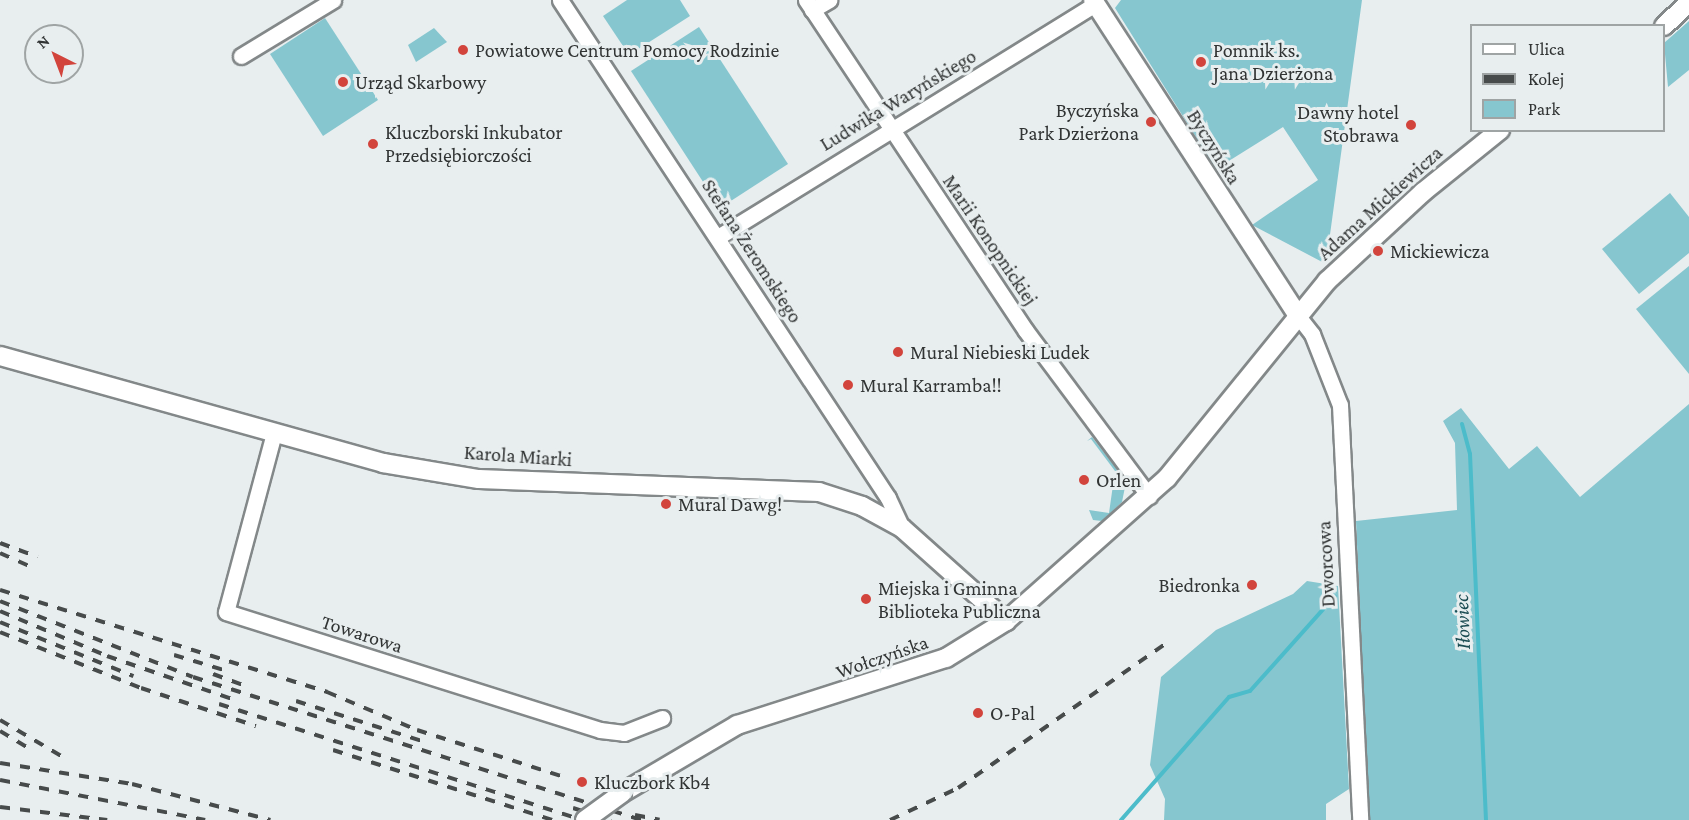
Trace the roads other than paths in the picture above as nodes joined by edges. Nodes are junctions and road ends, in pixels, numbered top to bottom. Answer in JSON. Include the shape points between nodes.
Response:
{"nodes":[{"id":1,"x":333,"y":0,"type":"edge"},
{"id":2,"x":560,"y":0,"type":"edge"},
{"id":3,"x":829,"y":0,"type":"edge"},
{"id":4,"x":1096,"y":1,"type":"edge"},
{"id":5,"x":1689,"y":3,"type":"edge"},
{"id":6,"x":809,"y":5,"type":"edge"},
{"id":7,"x":1665,"y":25,"type":"edge"},
{"id":8,"x":241,"y":56,"type":"dead end"},
{"id":9,"x":891,"y":130,"type":"junction"},
{"id":10,"x":1498,"y":132,"type":"edge"},
{"id":11,"x":718,"y":237,"type":"junction"},
{"id":12,"x":1298,"y":316,"type":"junction"},
{"id":13,"x":0,"y":356,"type":"edge"},
{"id":14,"x":274,"y":434,"type":"junction"},
{"id":15,"x":1149,"y":496,"type":"junction"},
{"id":16,"x":902,"y":528,"type":"junction"},
{"id":17,"x":1006,"y":621,"type":"junction"},
{"id":18,"x":662,"y":718,"type":"dead end"},
{"id":19,"x":585,"y":820,"type":"edge"},
{"id":20,"x":1359,"y":820,"type":"edge"}],
"edges":[{"from":1,"to":8,"type":"street"},
{"from":2,"to":11,"type":"street","name":"Stefana Żeromskiego"},
{"from":3,"to":6,"type":"street"},
{"from":4,"to":9,"type":"street","name":"Ludwika Waryńskiego"},
{"from":4,"to":12,"type":"street","name":"Byczyńska"},
{"from":5,"to":7,"type":"street"},
{"from":6,"to":9,"type":"street","name":"Marii Konopnickiej"},
{"from":9,"to":11,"type":"street","name":"Ludwika Waryńskiego"},
{"from":9,"to":15,"type":"street","name":"Marii Konopnickiej","via":[[1093,427]]},
{"from":10,"to":12,"type":"street","name":"Adama Mickiewicza","via":[[1401,212]]},
{"from":11,"to":16,"type":"street","name":"Stefana Żeromskiego","via":[[888,498]]},
{"from":12,"to":15,"type":"street","name":"Wołczyńska"},
{"from":12,"to":20,"type":"street","name":"Dworcowa","via":[[1312,334],[1340,405]]},
{"from":13,"to":14,"type":"street","name":"Karola Miarki"},
{"from":14,"to":16,"type":"street","name":"Karola Miarki","via":[[383,463],[479,479],[819,492],[862,506]]},
{"from":14,"to":18,"type":"street","name":"Towarowa","via":[[226,612],[600,730],[624,734]]},
{"from":15,"to":17,"type":"street","name":"Wołczyńska"},
{"from":16,"to":17,"type":"street","name":"Karola Miarki"},
{"from":17,"to":19,"type":"street","name":"Wołczyńska","bridge":true,"via":[[946,658],[737,725],[622,793]]}]}
